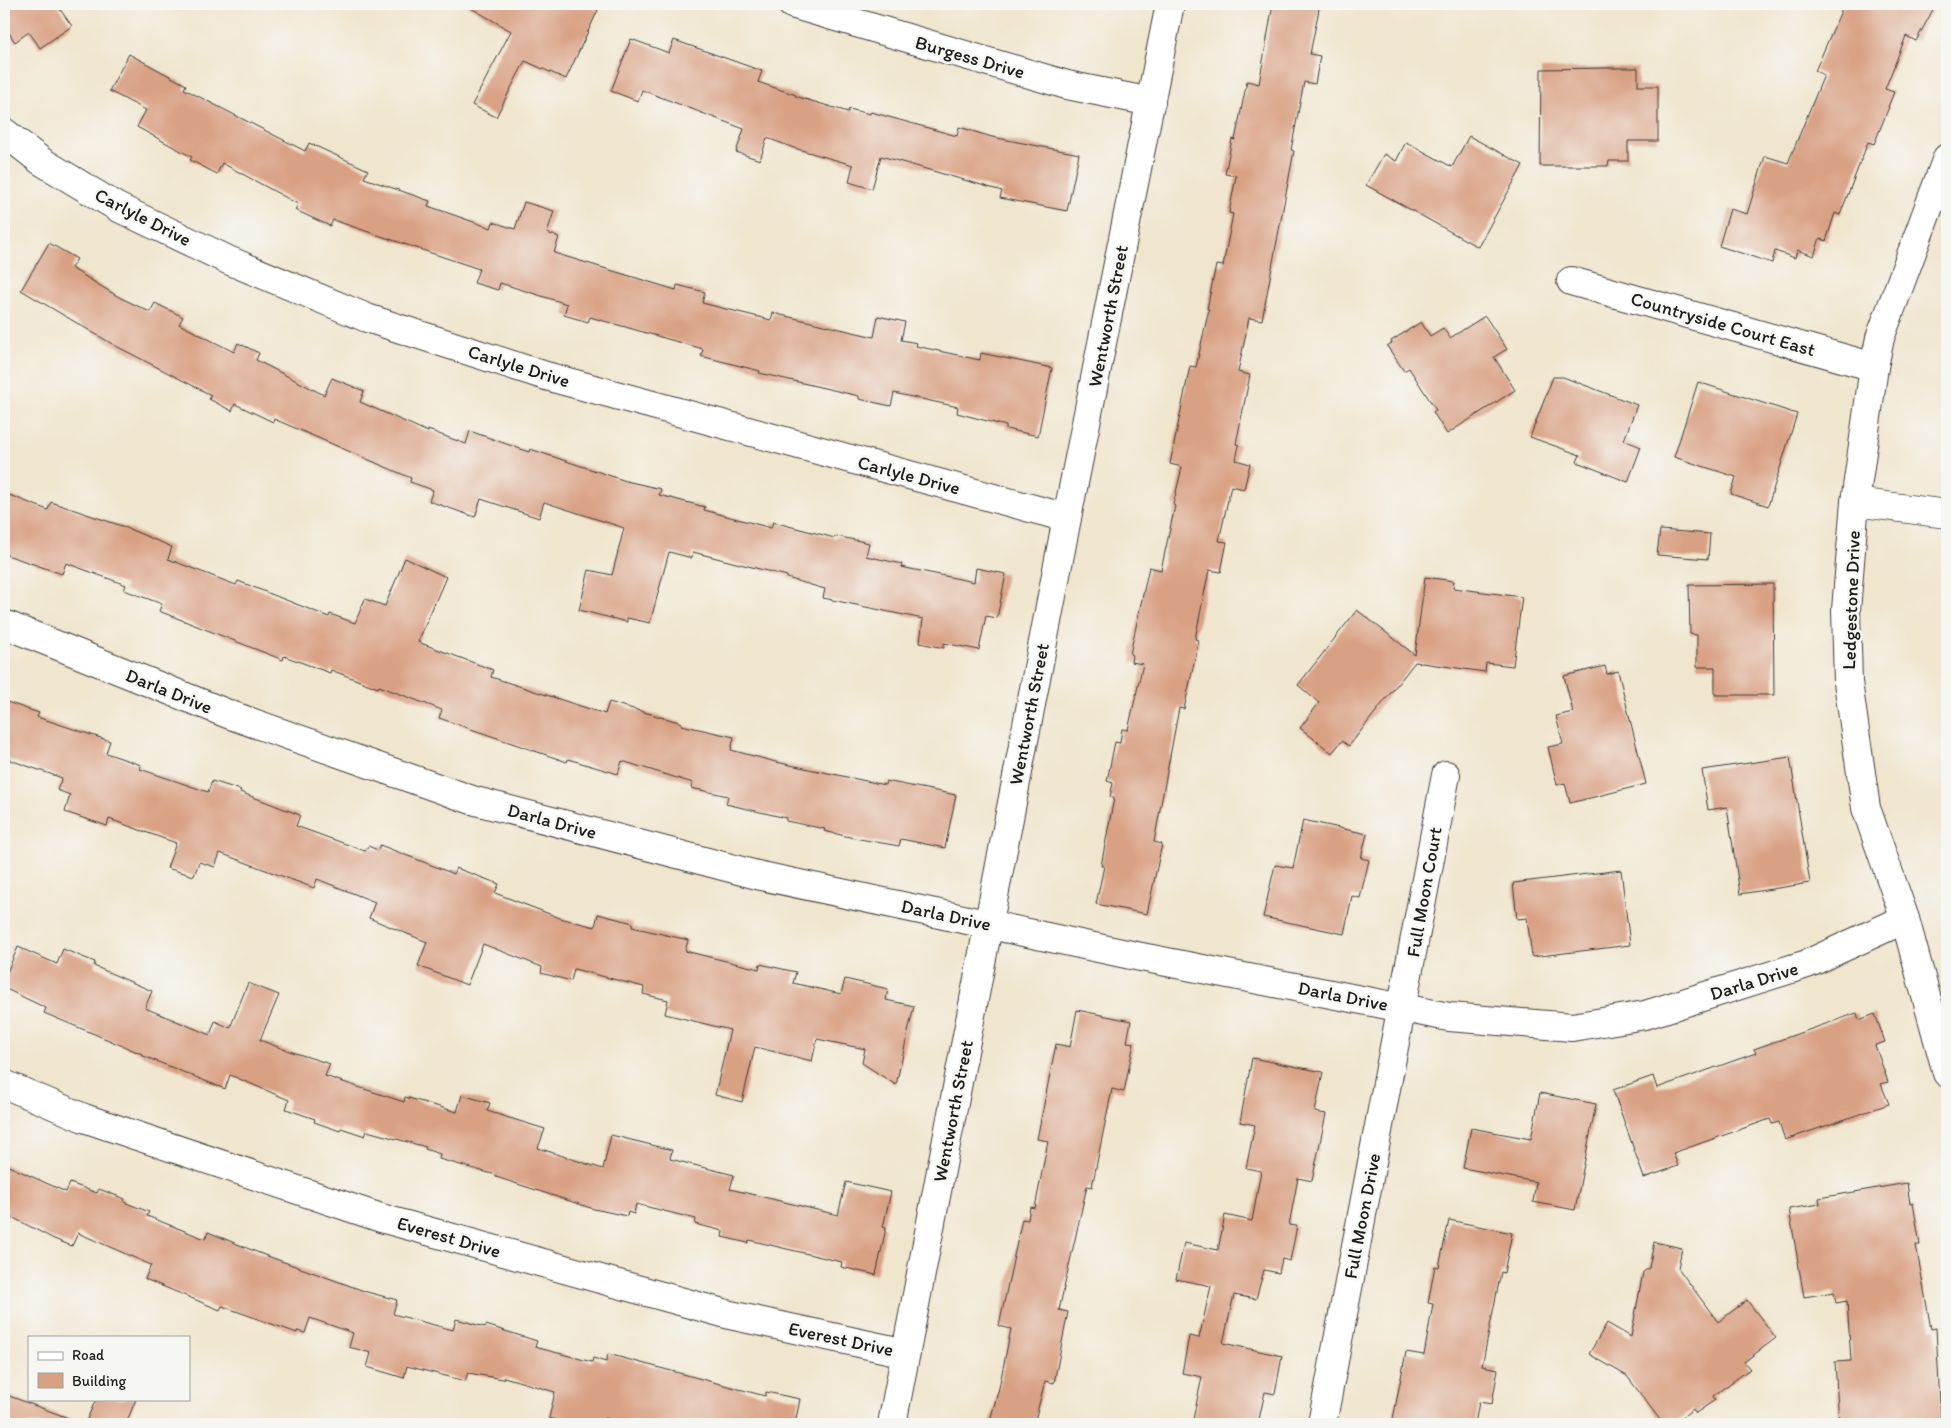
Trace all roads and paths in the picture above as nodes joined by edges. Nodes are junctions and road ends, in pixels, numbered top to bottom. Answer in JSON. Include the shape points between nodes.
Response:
{"nodes":[{"id":1,"x":792,"y":4,"type":"edge"},
{"id":2,"x":1170,"y":4,"type":"edge"},
{"id":3,"x":1151,"y":102,"type":"junction"},
{"id":4,"x":4,"y":132,"type":"edge"},
{"id":5,"x":1947,"y":158,"type":"edge"},
{"id":6,"x":1571,"y":281,"type":"dead end"},
{"id":7,"x":1874,"y":367,"type":"junction"},
{"id":8,"x":1855,"y":502,"type":"junction"},
{"id":9,"x":1947,"y":514,"type":"edge"},
{"id":10,"x":1068,"y":518,"type":"junction"},
{"id":11,"x":4,"y":624,"type":"edge"},
{"id":12,"x":1446,"y":775,"type":"dead end"},
{"id":13,"x":1904,"y":919,"type":"junction"},
{"id":14,"x":988,"y":924,"type":"junction"},
{"id":15,"x":1402,"y":1008,"type":"junction"},
{"id":16,"x":1947,"y":1073,"type":"edge"},
{"id":17,"x":4,"y":1084,"type":"edge"},
{"id":18,"x":906,"y":1353,"type":"junction"},
{"id":19,"x":892,"y":1424,"type":"edge"},
{"id":20,"x":1322,"y":1424,"type":"edge"}],
"edges":[{"from":1,"to":3,"type":"street","name":"Burgess Drive","via":[[1067,85]]},
{"from":2,"to":3,"type":"street","name":"Wentworth Street"},
{"from":3,"to":10,"type":"street","name":"Wentworth Street"},
{"from":4,"to":10,"type":"street","name":"Carlyle Drive","via":[[41,161],[117,207],[228,260],[368,318],[546,376]]},
{"from":5,"to":7,"type":"street","name":"Ledgestone Drive","via":[[1880,338]]},
{"from":6,"to":7,"type":"street","name":"Countryside Court East"},
{"from":7,"to":8,"type":"street","name":"Ledgestone Drive"},
{"from":8,"to":9,"type":"street"},
{"from":8,"to":13,"type":"street","name":"Ledgestone Drive","via":[[1846,610],[1848,682],[1866,808]]},
{"from":10,"to":14,"type":"street","name":"Wentworth Street"},
{"from":11,"to":14,"type":"street","name":"Darla Drive","via":[[228,714],[472,800],[757,875]]},
{"from":12,"to":15,"type":"street","name":"Full Moon Court"},
{"from":13,"to":15,"type":"street","name":"Darla Drive","via":[[1807,964],[1645,1015],[1572,1026],[1449,1017]]},
{"from":13,"to":16,"type":"street","name":"Ledgestone Drive"},
{"from":14,"to":15,"type":"street","name":"Darla Drive"},
{"from":14,"to":18,"type":"street","name":"Wentworth Street"},
{"from":15,"to":20,"type":"street","name":"Full Moon Drive"},
{"from":17,"to":18,"type":"street","name":"Everest Drive","via":[[84,1118],[381,1218],[730,1315]]},
{"from":18,"to":19,"type":"street","name":"Wentworth Street"}]}
